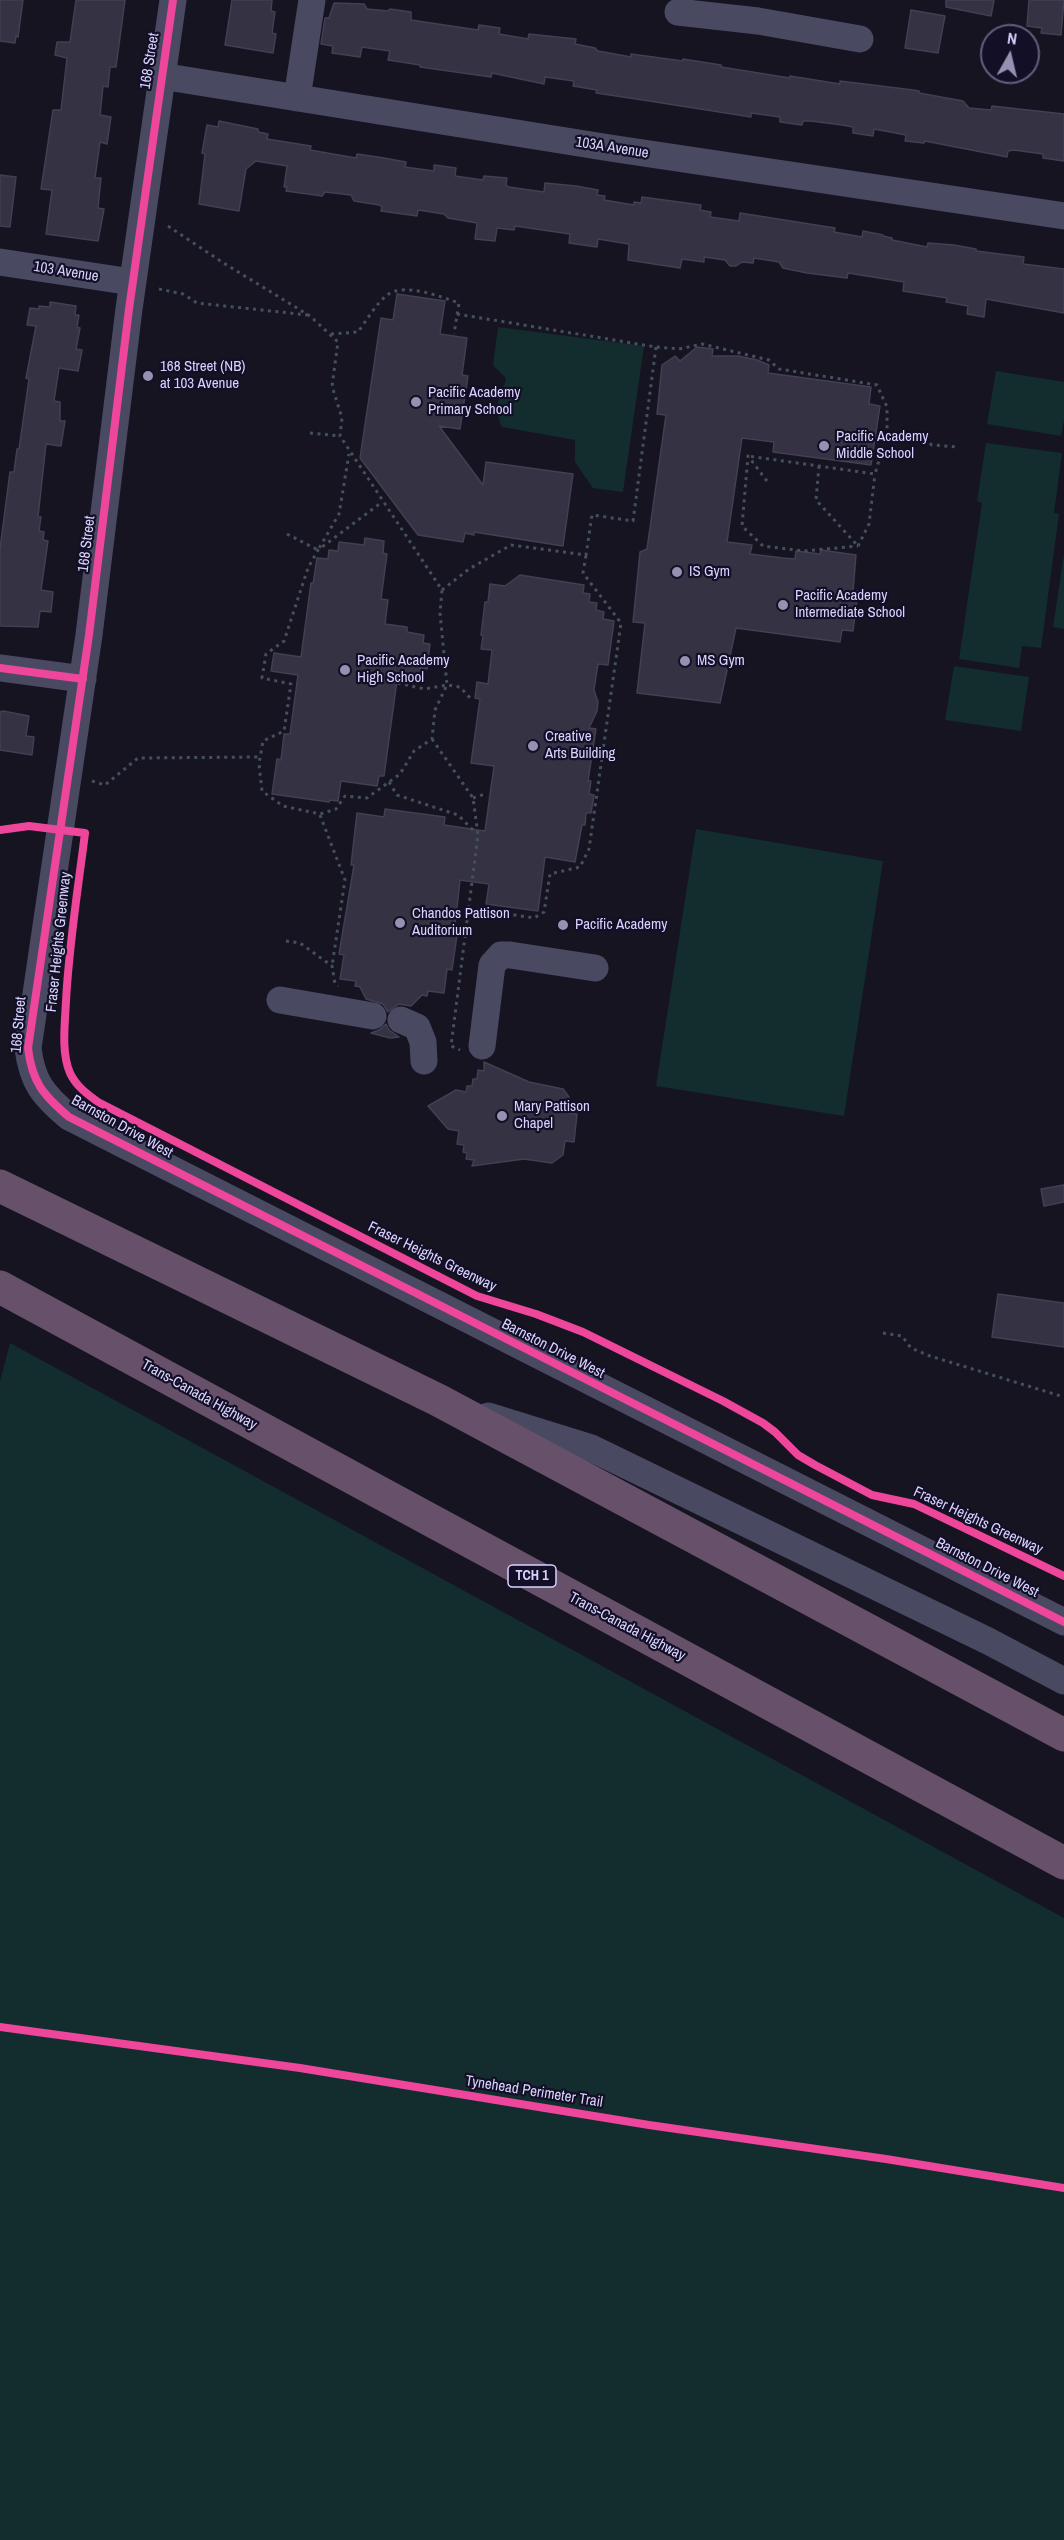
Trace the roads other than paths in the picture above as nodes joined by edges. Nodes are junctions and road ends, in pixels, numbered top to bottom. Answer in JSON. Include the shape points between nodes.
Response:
{"nodes":[{"id":1,"x":173,"y":0,"type":"edge"},
{"id":2,"x":312,"y":0,"type":"edge"},
{"id":3,"x":760,"y":11,"type":"edge"},
{"id":4,"x":678,"y":12,"type":"dead end"},
{"id":5,"x":860,"y":39,"type":"dead end"},
{"id":6,"x":161,"y":76,"type":"junction"},
{"id":7,"x":297,"y":98,"type":"junction"},
{"id":8,"x":1064,"y":216,"type":"edge"},
{"id":9,"x":0,"y":262,"type":"edge"},
{"id":10,"x":132,"y":282,"type":"junction"},
{"id":11,"x":0,"y":668,"type":"edge"},
{"id":12,"x":83,"y":679,"type":"junction"},
{"id":13,"x":595,"y":968,"type":"dead end"},
{"id":14,"x":280,"y":1000,"type":"dead end"},
{"id":15,"x":373,"y":1016,"type":"dead end"},
{"id":16,"x":401,"y":1020,"type":"dead end"},
{"id":17,"x":475,"y":1049,"type":"road end"},
{"id":18,"x":424,"y":1061,"type":"dead end"},
{"id":19,"x":39,"y":1088,"type":"joint"},
{"id":20,"x":0,"y":1186,"type":"edge"},
{"id":21,"x":0,"y":1287,"type":"edge"},
{"id":22,"x":438,"y":1400,"type":"junction"},
{"id":23,"x":1064,"y":1622,"type":"edge"},
{"id":24,"x":1064,"y":1681,"type":"edge"},
{"id":25,"x":1064,"y":1734,"type":"edge"},
{"id":26,"x":1064,"y":1863,"type":"edge"}],
"edges":[{"from":1,"to":6,"type":"street","name":"168 Street"},
{"from":2,"to":7,"type":"street"},
{"from":3,"to":4,"type":"street"},
{"from":3,"to":5,"type":"street"},
{"from":6,"to":7,"type":"street","name":"103A Avenue"},
{"from":6,"to":10,"type":"street","name":"168 Street"},
{"from":7,"to":8,"type":"street","name":"103A Avenue"},
{"from":9,"to":10,"type":"street","name":"103 Avenue"},
{"from":10,"to":12,"type":"street","name":"168 Street"},
{"from":11,"to":12,"type":"street"},
{"from":12,"to":19,"type":"street","name":"168 Street","via":[[28,1048],[30,1068]]},
{"from":13,"to":17,"type":"street","via":[[501,955],[492,965]]},
{"from":14,"to":15,"type":"street"},
{"from":16,"to":18,"type":"street","via":[[417,1027]]},
{"from":19,"to":23,"type":"street","name":"Barnston Drive West","via":[[69,1117]]},
{"from":20,"to":22,"type":"highway"},
{"from":21,"to":26,"type":"highway","name":"Trans-Canada Highway","number":"TCH 1"},
{"from":22,"to":24,"type":"street","via":[[591,1448]]},
{"from":22,"to":25,"type":"highway"}]}
